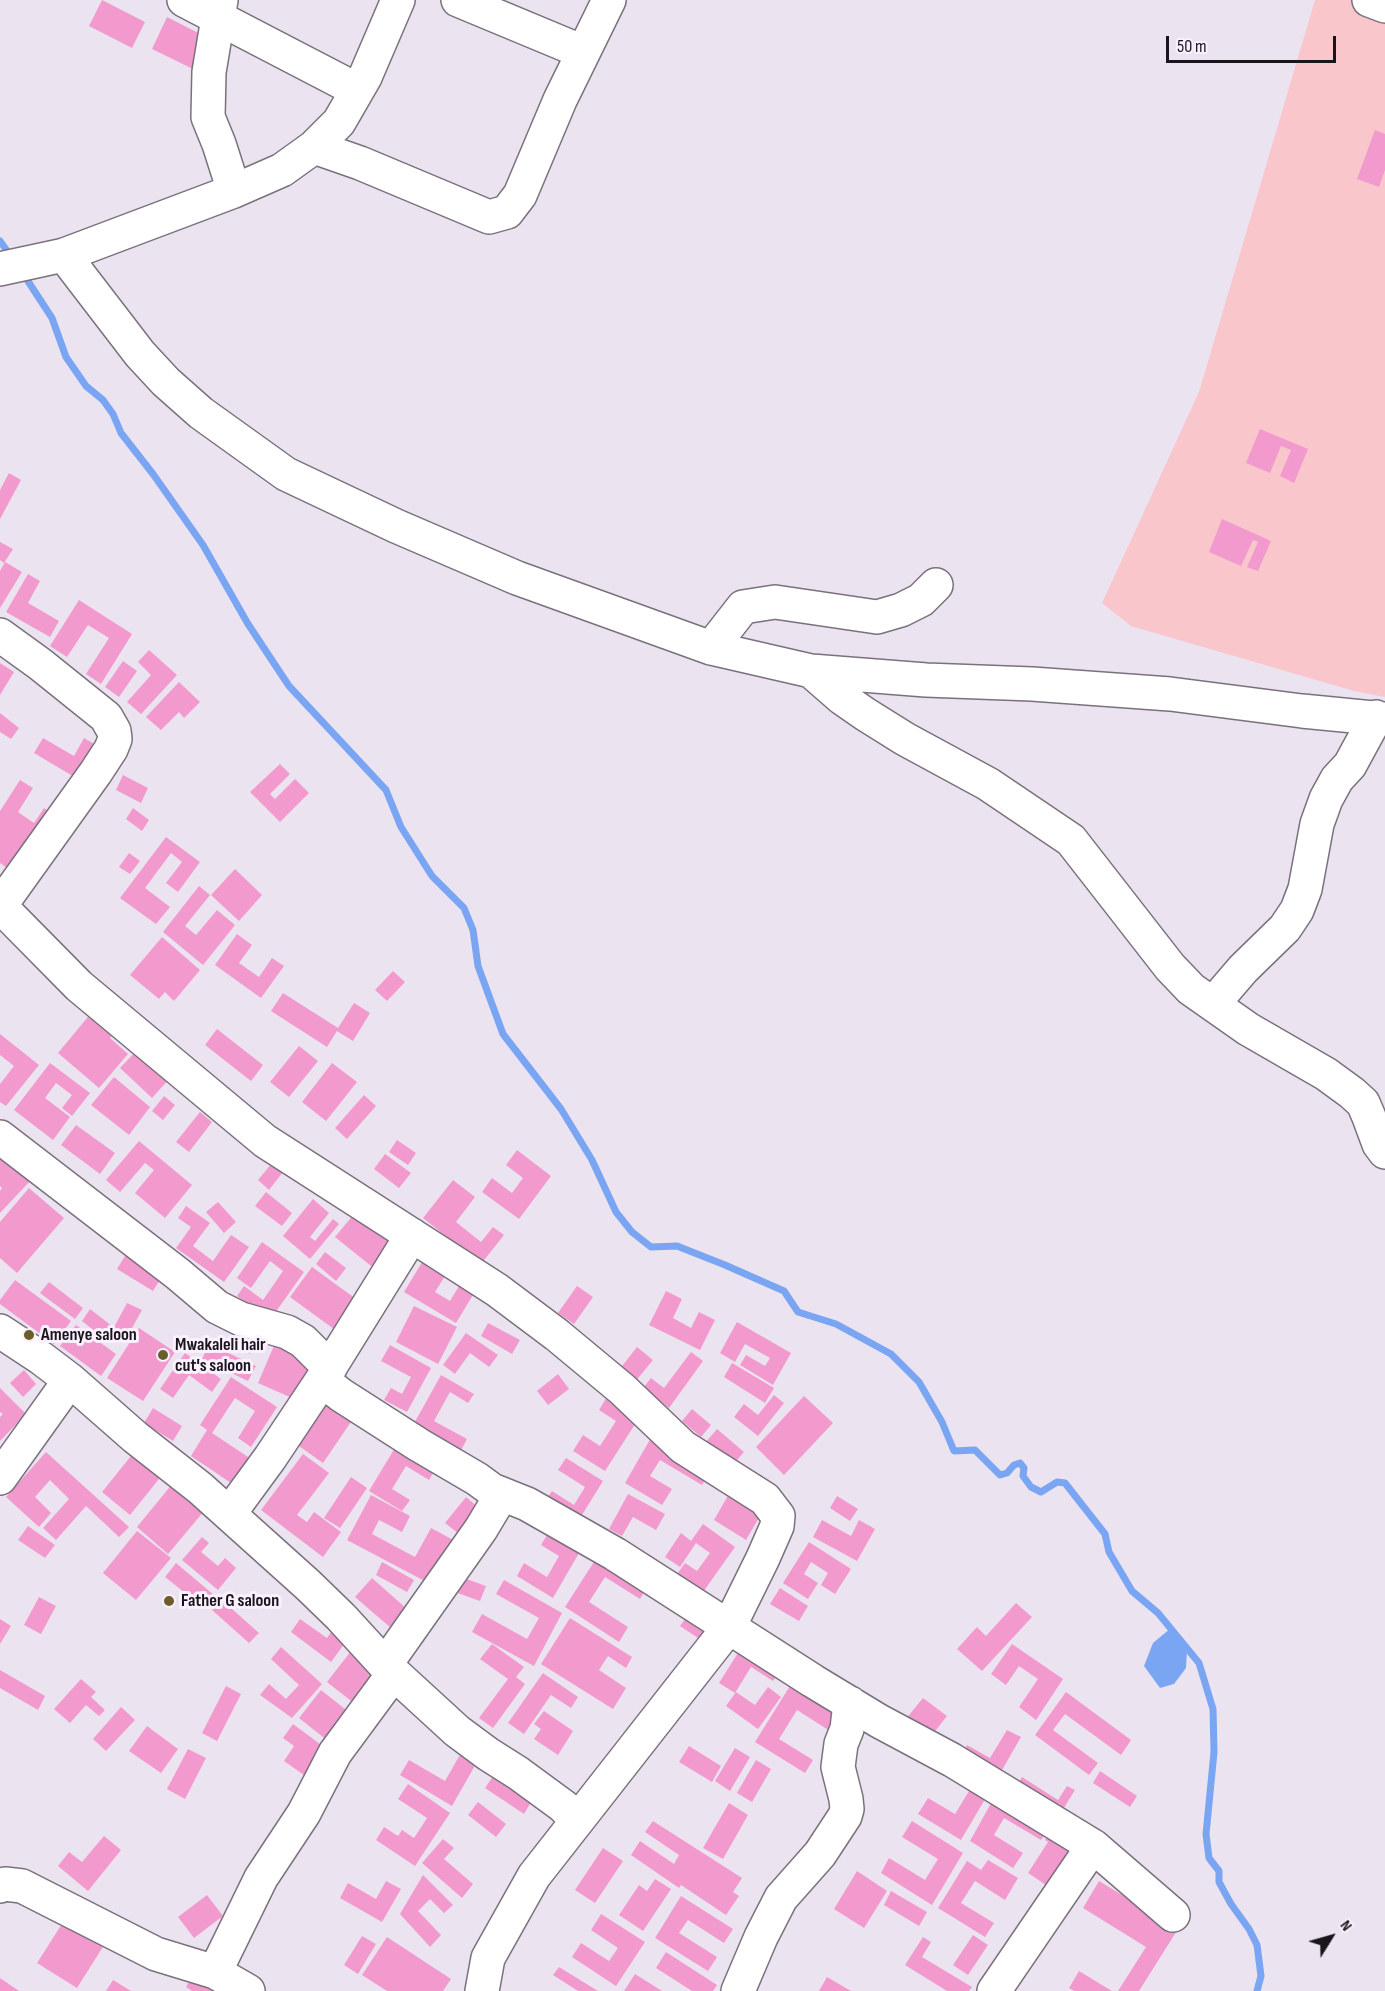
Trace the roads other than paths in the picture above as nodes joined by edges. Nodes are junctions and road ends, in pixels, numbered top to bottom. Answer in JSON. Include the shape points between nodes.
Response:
{"nodes":[{"id":1,"x":184,"y":0,"type":"edge"},
{"id":2,"x":398,"y":0,"type":"edge"},
{"id":3,"x":458,"y":0,"type":"edge"},
{"id":4,"x":609,"y":0,"type":"edge"},
{"id":5,"x":1369,"y":0,"type":"edge"},
{"id":6,"x":1385,"y":6,"type":"edge"},
{"id":7,"x":220,"y":9,"type":"edge"},
{"id":8,"x":583,"y":52,"type":"junction"},
{"id":9,"x":357,"y":90,"type":"junction"},
{"id":10,"x":314,"y":147,"type":"junction"},
{"id":11,"x":234,"y":191,"type":"junction"},
{"id":12,"x":64,"y":255,"type":"junction"},
{"id":13,"x":0,"y":269,"type":"edge"},
{"id":14,"x":936,"y":585,"type":"dead end"},
{"id":15,"x":0,"y":635,"type":"edge"},
{"id":16,"x":711,"y":648,"type":"junction"},
{"id":17,"x":811,"y":671,"type":"junction"},
{"id":18,"x":1380,"y":718,"type":"edge"},
{"id":19,"x":0,"y":906,"type":"edge"},
{"id":20,"x":1213,"y":1004,"type":"junction"},
{"id":21,"x":0,"y":1137,"type":"edge"},
{"id":22,"x":1385,"y":1152,"type":"edge"},
{"id":23,"x":412,"y":1235,"type":"junction"},
{"id":24,"x":0,"y":1331,"type":"edge"},
{"id":25,"x":326,"y":1374,"type":"junction"},
{"id":26,"x":70,"y":1380,"type":"junction"},
{"id":27,"x":0,"y":1478,"type":"edge"},
{"id":28,"x":492,"y":1490,"type":"junction"},
{"id":29,"x":229,"y":1514,"type":"junction"},
{"id":30,"x":729,"y":1627,"type":"junction"},
{"id":31,"x":390,"y":1669,"type":"junction"},
{"id":32,"x":850,"y":1703,"type":"junction"},
{"id":33,"x":577,"y":1820,"type":"junction"},
{"id":34,"x":1093,"y":1846,"type":"junction"},
{"id":35,"x":0,"y":1886,"type":"edge"},
{"id":36,"x":1173,"y":1915,"type":"dead end"},
{"id":37,"x":215,"y":1972,"type":"junction"},
{"id":38,"x":248,"y":1991,"type":"edge"},
{"id":39,"x":482,"y":1991,"type":"edge"},
{"id":40,"x":738,"y":1991,"type":"edge"},
{"id":41,"x":994,"y":1991,"type":"edge"}],
"edges":[{"from":1,"to":7,"type":"street"},
{"from":2,"to":9,"type":"street"},
{"from":3,"to":8,"type":"street"},
{"from":4,"to":8,"type":"street"},
{"from":5,"to":6,"type":"street"},
{"from":7,"to":9,"type":"street"},
{"from":7,"to":11,"type":"street","via":[[209,72],[208,117]]},
{"from":8,"to":10,"type":"street","via":[[520,195],[507,212],[489,217]]},
{"from":9,"to":10,"type":"street","via":[[339,122]]},
{"from":10,"to":11,"type":"street","via":[[282,170]]},
{"from":11,"to":12,"type":"street"},
{"from":12,"to":13,"type":"street"},
{"from":12,"to":16,"type":"street","via":[[166,382],[201,413],[286,474],[518,578]]},
{"from":14,"to":16,"type":"street","via":[[921,600],[878,617],[775,602],[743,607]]},
{"from":15,"to":19,"type":"street","via":[[106,717],[115,739],[96,772]]},
{"from":16,"to":17,"type":"street"},
{"from":17,"to":18,"type":"street","via":[[1170,694]]},
{"from":17,"to":20,"type":"street","via":[[865,714],[988,784],[1071,840],[1170,967]]},
{"from":18,"to":20,"type":"street","via":[[1326,799],[1298,910]]},
{"from":19,"to":23,"type":"street","via":[[79,986],[265,1142]]},
{"from":20,"to":22,"type":"street","via":[[1352,1093],[1363,1103]]},
{"from":21,"to":25,"type":"street","via":[[217,1307],[303,1341]]},
{"from":23,"to":25,"type":"street"},
{"from":23,"to":30,"type":"street","via":[[557,1335],[683,1447],[756,1492],[773,1508],[778,1516],[777,1526]]},
{"from":24,"to":26,"type":"street"},
{"from":25,"to":28,"type":"street","via":[[341,1395]]},
{"from":25,"to":29,"type":"street"},
{"from":26,"to":27,"type":"street"},
{"from":26,"to":29,"type":"street"},
{"from":28,"to":30,"type":"street","via":[[527,1504],[605,1548]]},
{"from":28,"to":31,"type":"street","via":[[496,1504]]},
{"from":29,"to":31,"type":"street","via":[[341,1617]]},
{"from":30,"to":32,"type":"street"},
{"from":30,"to":33,"type":"street"},
{"from":31,"to":33,"type":"street","via":[[457,1731],[527,1779]]},
{"from":31,"to":37,"type":"street","via":[[261,1878]]},
{"from":32,"to":34,"type":"street"},
{"from":32,"to":40,"type":"street","via":[[838,1767],[846,1798],[845,1816],[820,1854],[781,1898]]},
{"from":33,"to":39,"type":"street","via":[[534,1876],[505,1926],[488,1958]]},
{"from":34,"to":36,"type":"street"},
{"from":34,"to":41,"type":"street"},
{"from":35,"to":37,"type":"street","via":[[22,1886],[156,1954]]},
{"from":37,"to":38,"type":"street"}]}
